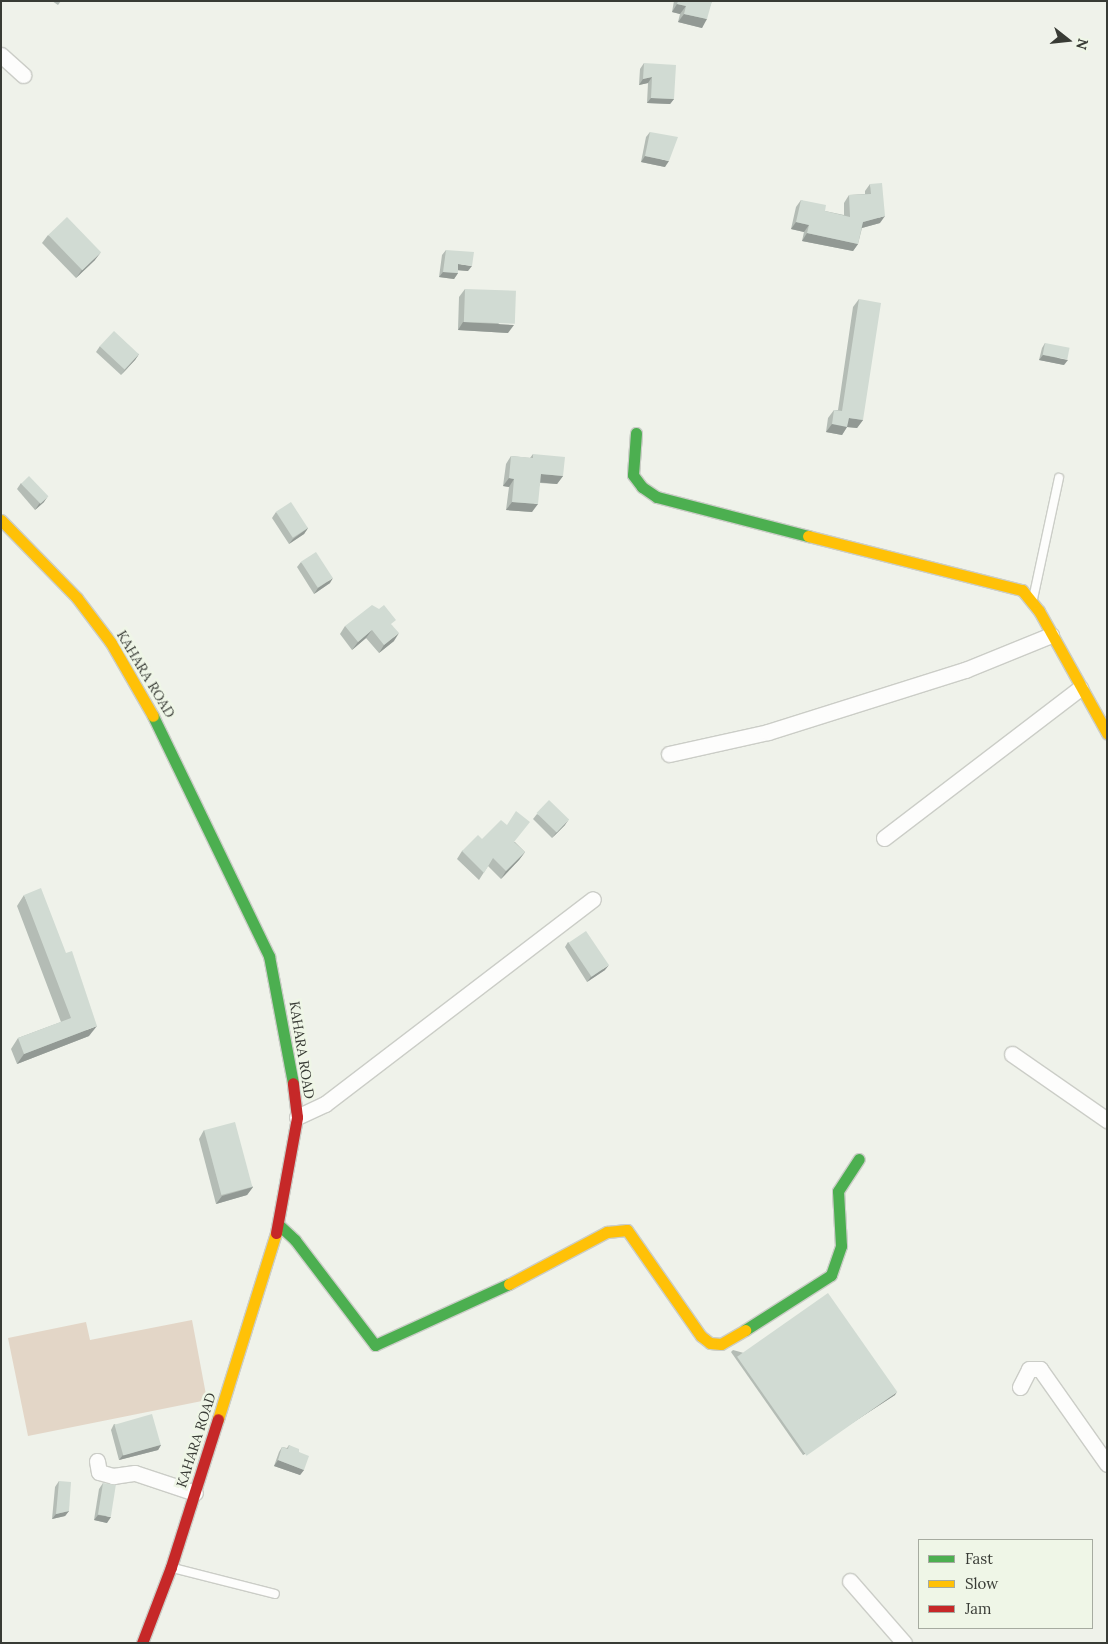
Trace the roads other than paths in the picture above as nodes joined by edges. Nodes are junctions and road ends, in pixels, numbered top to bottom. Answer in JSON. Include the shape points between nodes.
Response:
{"nodes":[{"id":1,"x":1,"y":54,"type":"edge"},
{"id":2,"x":23,"y":75,"type":"dead end"},
{"id":3,"x":636,"y":433,"type":"dead end"},
{"id":4,"x":1059,"y":478,"type":"dead end"},
{"id":5,"x":1,"y":520,"type":"edge"},
{"id":6,"x":1032,"y":600,"type":"junction"},
{"id":7,"x":1051,"y":635,"type":"junction"},
{"id":8,"x":1080,"y":688,"type":"junction"},
{"id":9,"x":1107,"y":733,"type":"edge"},
{"id":10,"x":669,"y":754,"type":"dead end"},
{"id":11,"x":884,"y":838,"type":"dead end"},
{"id":12,"x":593,"y":899,"type":"dead end"},
{"id":13,"x":1012,"y":1054,"type":"dead end"},
{"id":14,"x":297,"y":1117,"type":"junction"},
{"id":15,"x":1107,"y":1120,"type":"edge"},
{"id":16,"x":859,"y":1159,"type":"dead end"},
{"id":17,"x":279,"y":1225,"type":"junction"},
{"id":18,"x":1020,"y":1387,"type":"dead end"},
{"id":19,"x":97,"y":1461,"type":"dead end"},
{"id":20,"x":1107,"y":1464,"type":"edge"},
{"id":21,"x":195,"y":1494,"type":"junction"},
{"id":22,"x":171,"y":1567,"type":"junction"},
{"id":23,"x":850,"y":1581,"type":"dead end"},
{"id":24,"x":275,"y":1594,"type":"dead end"},
{"id":25,"x":142,"y":1643,"type":"edge"},
{"id":26,"x":904,"y":1643,"type":"edge"}],
"edges":[{"from":1,"to":2,"type":"street"},
{"from":3,"to":6,"type":"street","via":[[633,475],[657,497],[1016,586]]},
{"from":4,"to":6,"type":"lane"},
{"from":5,"to":14,"type":"street","name":"KAHARA ROAD","via":[[78,598],[111,642],[163,732],[268,956],[283,1017]]},
{"from":6,"to":7,"type":"street"},
{"from":7,"to":8,"type":"street"},
{"from":7,"to":10,"type":"street","via":[[965,670],[768,732]]},
{"from":8,"to":9,"type":"street"},
{"from":8,"to":11,"type":"street"},
{"from":12,"to":14,"type":"street","via":[[325,1104]]},
{"from":13,"to":15,"type":"street"},
{"from":14,"to":17,"type":"street","name":"KAHARA ROAD"},
{"from":16,"to":17,"type":"street","via":[[838,1191],[841,1246],[831,1275],[823,1283],[721,1344],[710,1343],[701,1336],[633,1237],[627,1230],[618,1229],[470,1304],[375,1345],[295,1240]]},
{"from":17,"to":21,"type":"street","name":"KAHARA ROAD"},
{"from":18,"to":20,"type":"street","via":[[1029,1369],[1040,1369]]},
{"from":19,"to":21,"type":"street","via":[[99,1472],[104,1474],[135,1473]]},
{"from":21,"to":22,"type":"street","name":"KAHARA ROAD"},
{"from":22,"to":24,"type":"lane"},
{"from":22,"to":25,"type":"street","name":"KAHARA ROAD"},
{"from":23,"to":26,"type":"street"}]}
